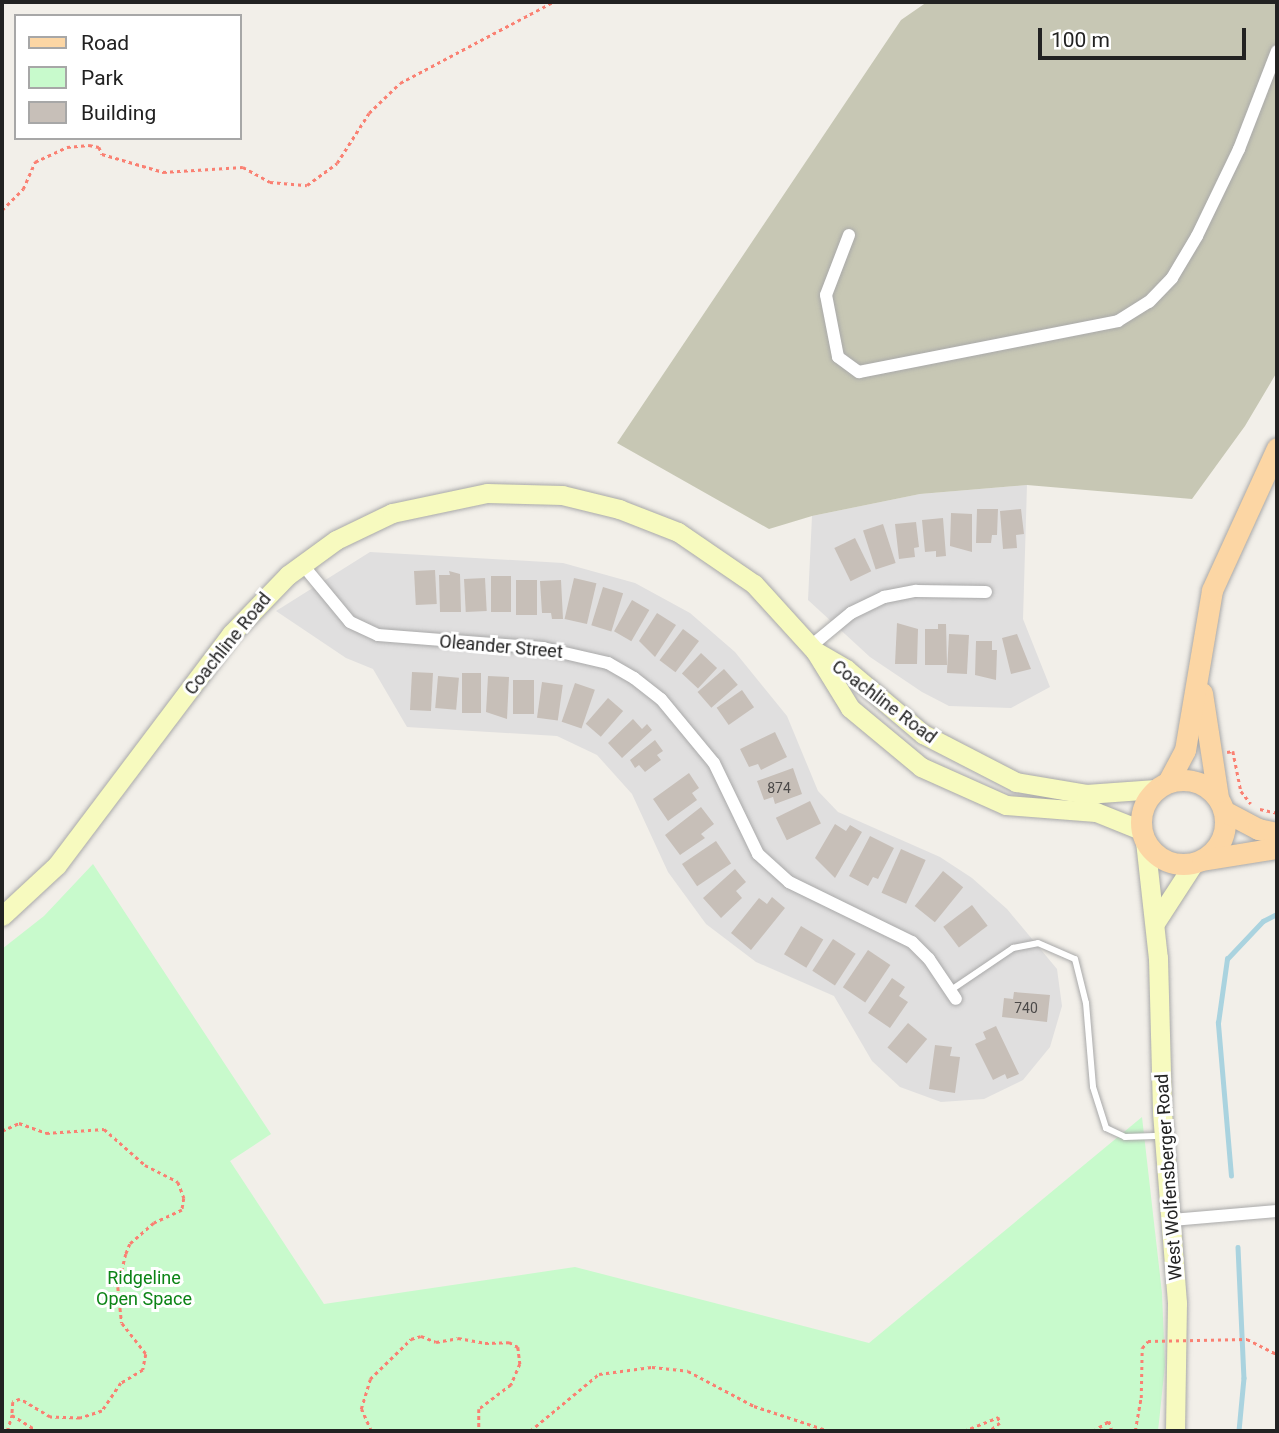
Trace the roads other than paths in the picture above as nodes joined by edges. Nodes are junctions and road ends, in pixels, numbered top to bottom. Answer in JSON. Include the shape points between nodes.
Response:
{"nodes":[{"id":1,"x":1277,"y":51,"type":"edge"},
{"id":2,"x":849,"y":234,"type":"dead end"},
{"id":3,"x":1277,"y":448,"type":"edge"},
{"id":4,"x":302,"y":564,"type":"junction"},
{"id":5,"x":986,"y":592,"type":"dead end"},
{"id":6,"x":813,"y":648,"type":"junction"},
{"id":7,"x":1199,"y":673,"type":"junction"},
{"id":8,"x":1162,"y":786,"type":"junction"},
{"id":9,"x":1222,"y":805,"type":"junction"},
{"id":10,"x":1277,"y":833,"type":"edge"},
{"id":11,"x":1143,"y":835,"type":"junction"},
{"id":12,"x":1277,"y":848,"type":"edge"},
{"id":13,"x":1198,"y":862,"type":"junction"},
{"id":14,"x":2,"y":916,"type":"edge"},
{"id":15,"x":1155,"y":923,"type":"junction"},
{"id":16,"x":953,"y":995,"type":"joint"},
{"id":17,"x":1163,"y":1136,"type":"junction"},
{"id":18,"x":1277,"y":1211,"type":"edge"},
{"id":19,"x":1172,"y":1220,"type":"junction"},
{"id":20,"x":1175,"y":1431,"type":"edge"}],
"edges":[{"from":1,"to":2,"type":"street","via":[[1239,149],[1197,236],[1172,278],[1149,302],[1118,321],[859,372],[838,357],[826,295]]},
{"from":3,"to":7,"type":"main road","via":[[1212,590]]},
{"from":4,"to":6,"type":"main road","name":"Coachline Road","via":[[361,526],[426,503],[487,493],[562,495],[649,519],[704,547],[754,584]]},
{"from":4,"to":14,"type":"main road","name":"Coachline Road","via":[[268,593],[232,634],[57,865]]},
{"from":4,"to":16,"type":"street","name":"Oleander Street","via":[[349,622],[378,635],[543,648],[608,663],[634,678],[661,699],[714,762],[758,853],[810,894],[912,942]]},
{"from":5,"to":6,"type":"street","via":[[916,591],[884,597],[851,613]]},
{"from":6,"to":8,"type":"main road","name":"Coachline Road","via":[[846,669],[923,734],[1016,782],[1086,794]]},
{"from":6,"to":11,"type":"main road","name":"Coachline Road","via":[[829,680],[863,721],[901,754],[943,779],[1006,805],[1096,812]]},
{"from":7,"to":8,"type":"main road","via":[[1185,750]]},
{"from":7,"to":9,"type":"main road"},
{"from":8,"to":9,"type":"main road","via":[[1196,782]]},
{"from":8,"to":11,"type":"main road","via":[[1143,808]]},
{"from":9,"to":10,"type":"main road","via":[[1258,829]]},
{"from":9,"to":13,"type":"main road","via":[[1222,840]]},
{"from":11,"to":13,"type":"main road","via":[[1165,861]]},
{"from":11,"to":15,"type":"main road","name":"West Wolfensberger Road"},
{"from":12,"to":13,"type":"main road"},
{"from":13,"to":15,"type":"main road"},
{"from":15,"to":17,"type":"main road","name":"West Wolfensberger Road"},
{"from":16,"to":17,"type":"lane","via":[[1013,948],[1038,943],[1057,947],[1075,959],[1086,1003],[1093,1087],[1106,1128],[1125,1136]]},
{"from":17,"to":19,"type":"main road","name":"West Wolfensberger Road"},
{"from":18,"to":19,"type":"street"},
{"from":19,"to":20,"type":"main road","name":"West Wolfensberger Road","via":[[1179,1362]]}]}
